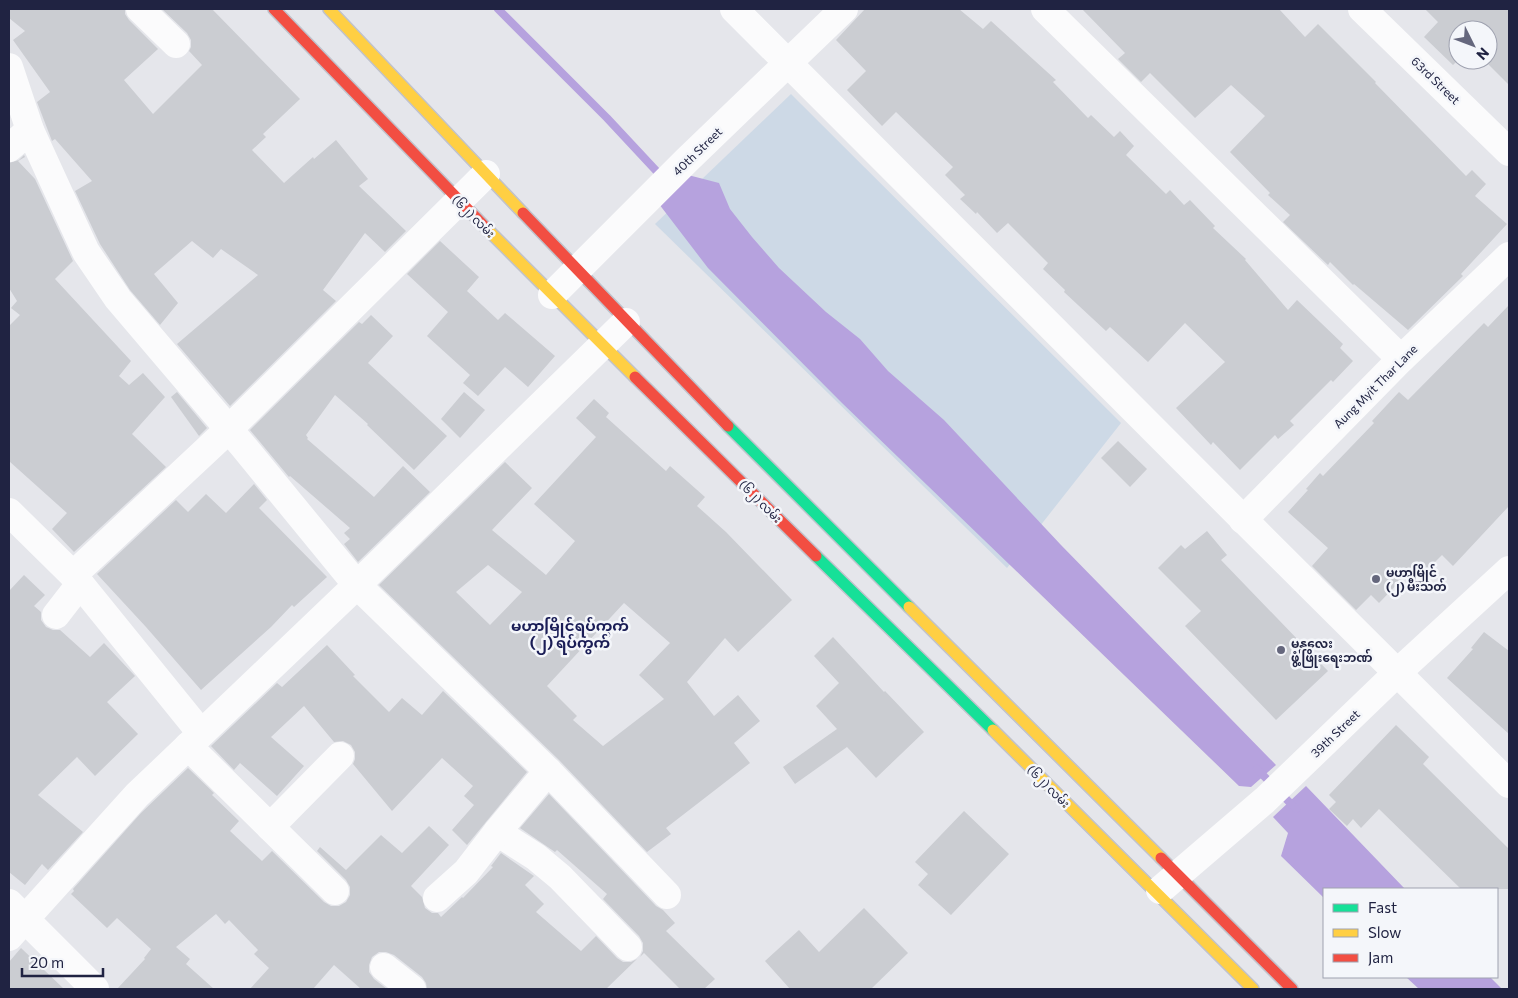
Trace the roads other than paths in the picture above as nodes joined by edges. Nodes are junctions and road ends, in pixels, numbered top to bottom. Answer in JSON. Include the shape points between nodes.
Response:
{"nodes":[{"id":1,"x":140,"y":9,"type":"edge"},
{"id":2,"x":274,"y":9,"type":"edge"},
{"id":3,"x":329,"y":9,"type":"edge"},
{"id":4,"x":734,"y":9,"type":"edge"},
{"id":5,"x":844,"y":9,"type":"edge"},
{"id":6,"x":1045,"y":9,"type":"edge"},
{"id":7,"x":1362,"y":9,"type":"edge"},
{"id":8,"x":176,"y":44,"type":"dead end"},
{"id":9,"x":788,"y":63,"type":"junction"},
{"id":10,"x":9,"y":67,"type":"edge"},
{"id":11,"x":30,"y":130,"type":"junction"},
{"id":12,"x":9,"y":148,"type":"edge"},
{"id":13,"x":1509,"y":152,"type":"edge"},
{"id":14,"x":486,"y":174,"type":"junction"},
{"id":15,"x":459,"y":201,"type":"junction"},
{"id":16,"x":1509,"y":256,"type":"edge"},
{"id":17,"x":577,"y":268,"type":"junction"},
{"id":18,"x":552,"y":295,"type":"junction"},
{"id":19,"x":626,"y":322,"type":"junction"},
{"id":20,"x":604,"y":345,"type":"junction"},
{"id":21,"x":1401,"y":359,"type":"junction"},
{"id":22,"x":228,"y":430,"type":"junction"},
{"id":23,"x":9,"y":512,"type":"edge"},
{"id":24,"x":1243,"y":520,"type":"junction"},
{"id":25,"x":1509,"y":570,"type":"edge"},
{"id":26,"x":77,"y":579,"type":"junction"},
{"id":27,"x":357,"y":585,"type":"junction"},
{"id":28,"x":56,"y":615,"type":"dead end"},
{"id":29,"x":1398,"y":672,"type":"junction"},
{"id":30,"x":194,"y":740,"type":"junction"},
{"id":31,"x":340,"y":756,"type":"dead end"},
{"id":32,"x":548,"y":771,"type":"junction"},
{"id":33,"x":1509,"y":784,"type":"edge"},
{"id":34,"x":270,"y":826,"type":"junction"},
{"id":35,"x":497,"y":832,"type":"junction"},
{"id":36,"x":1178,"y":874,"type":"junction"},
{"id":37,"x":335,"y":891,"type":"dead end"},
{"id":38,"x":1157,"y":892,"type":"junction"},
{"id":39,"x":667,"y":895,"type":"dead end"},
{"id":40,"x":437,"y":898,"type":"dead end"},
{"id":41,"x":14,"y":920,"type":"edge"},
{"id":42,"x":628,"y":947,"type":"dead end"},
{"id":43,"x":384,"y":966,"type":"dead end"},
{"id":44,"x":95,"y":989,"type":"edge"},
{"id":45,"x":412,"y":989,"type":"edge"},
{"id":46,"x":1253,"y":989,"type":"edge"},
{"id":47,"x":1292,"y":989,"type":"edge"}],
"edges":[{"from":1,"to":8,"type":"street"},
{"from":2,"to":15,"type":"main road","name":"(၆၂) လမ်း"},
{"from":3,"to":14,"type":"main road"},
{"from":4,"to":9,"type":"street"},
{"from":5,"to":9,"type":"street","name":"40th Street"},
{"from":6,"to":21,"type":"street"},
{"from":7,"to":13,"type":"street","name":"63rd Street"},
{"from":9,"to":17,"type":"street","name":"40th Street"},
{"from":9,"to":24,"type":"street"},
{"from":10,"to":11,"type":"street"},
{"from":11,"to":12,"type":"street"},
{"from":11,"to":22,"type":"street","via":[[86,252],[118,299]]},
{"from":14,"to":15,"type":"street"},
{"from":14,"to":17,"type":"main road"},
{"from":15,"to":18,"type":"main road","name":"(၆၂) လမ်း"},
{"from":15,"to":22,"type":"street"},
{"from":16,"to":21,"type":"street","name":"Aung Myit Thar Lane"},
{"from":17,"to":18,"type":"street","name":"40th Street"},
{"from":17,"to":19,"type":"main road"},
{"from":18,"to":20,"type":"main road","name":"(၆၂) လမ်း"},
{"from":19,"to":20,"type":"street"},
{"from":19,"to":36,"type":"main road"},
{"from":20,"to":27,"type":"street"},
{"from":20,"to":38,"type":"main road","name":"(၆၂) လမ်း"},
{"from":21,"to":24,"type":"street","name":"Aung Myit Thar Lane"},
{"from":22,"to":26,"type":"street"},
{"from":22,"to":27,"type":"street"},
{"from":23,"to":26,"type":"street"},
{"from":24,"to":29,"type":"street"},
{"from":25,"to":29,"type":"street","name":"39th Street"},
{"from":26,"to":28,"type":"street"},
{"from":26,"to":30,"type":"street"},
{"from":27,"to":30,"type":"street"},
{"from":27,"to":32,"type":"street"},
{"from":29,"to":33,"type":"street"},
{"from":29,"to":36,"type":"street","name":"39th Street","via":[[1265,800]]},
{"from":30,"to":34,"type":"street"},
{"from":30,"to":41,"type":"street"},
{"from":31,"to":34,"type":"street"},
{"from":32,"to":35,"type":"street"},
{"from":32,"to":39,"type":"street"},
{"from":34,"to":37,"type":"street"},
{"from":35,"to":40,"type":"street","via":[[466,872]]},
{"from":35,"to":42,"type":"street","via":[[536,856]]},
{"from":36,"to":38,"type":"street","name":"39th Street"},
{"from":36,"to":47,"type":"main road"},
{"from":38,"to":46,"type":"main road","name":"(၆၂) လမ်း"},
{"from":41,"to":44,"type":"street"},
{"from":43,"to":45,"type":"street"}]}
